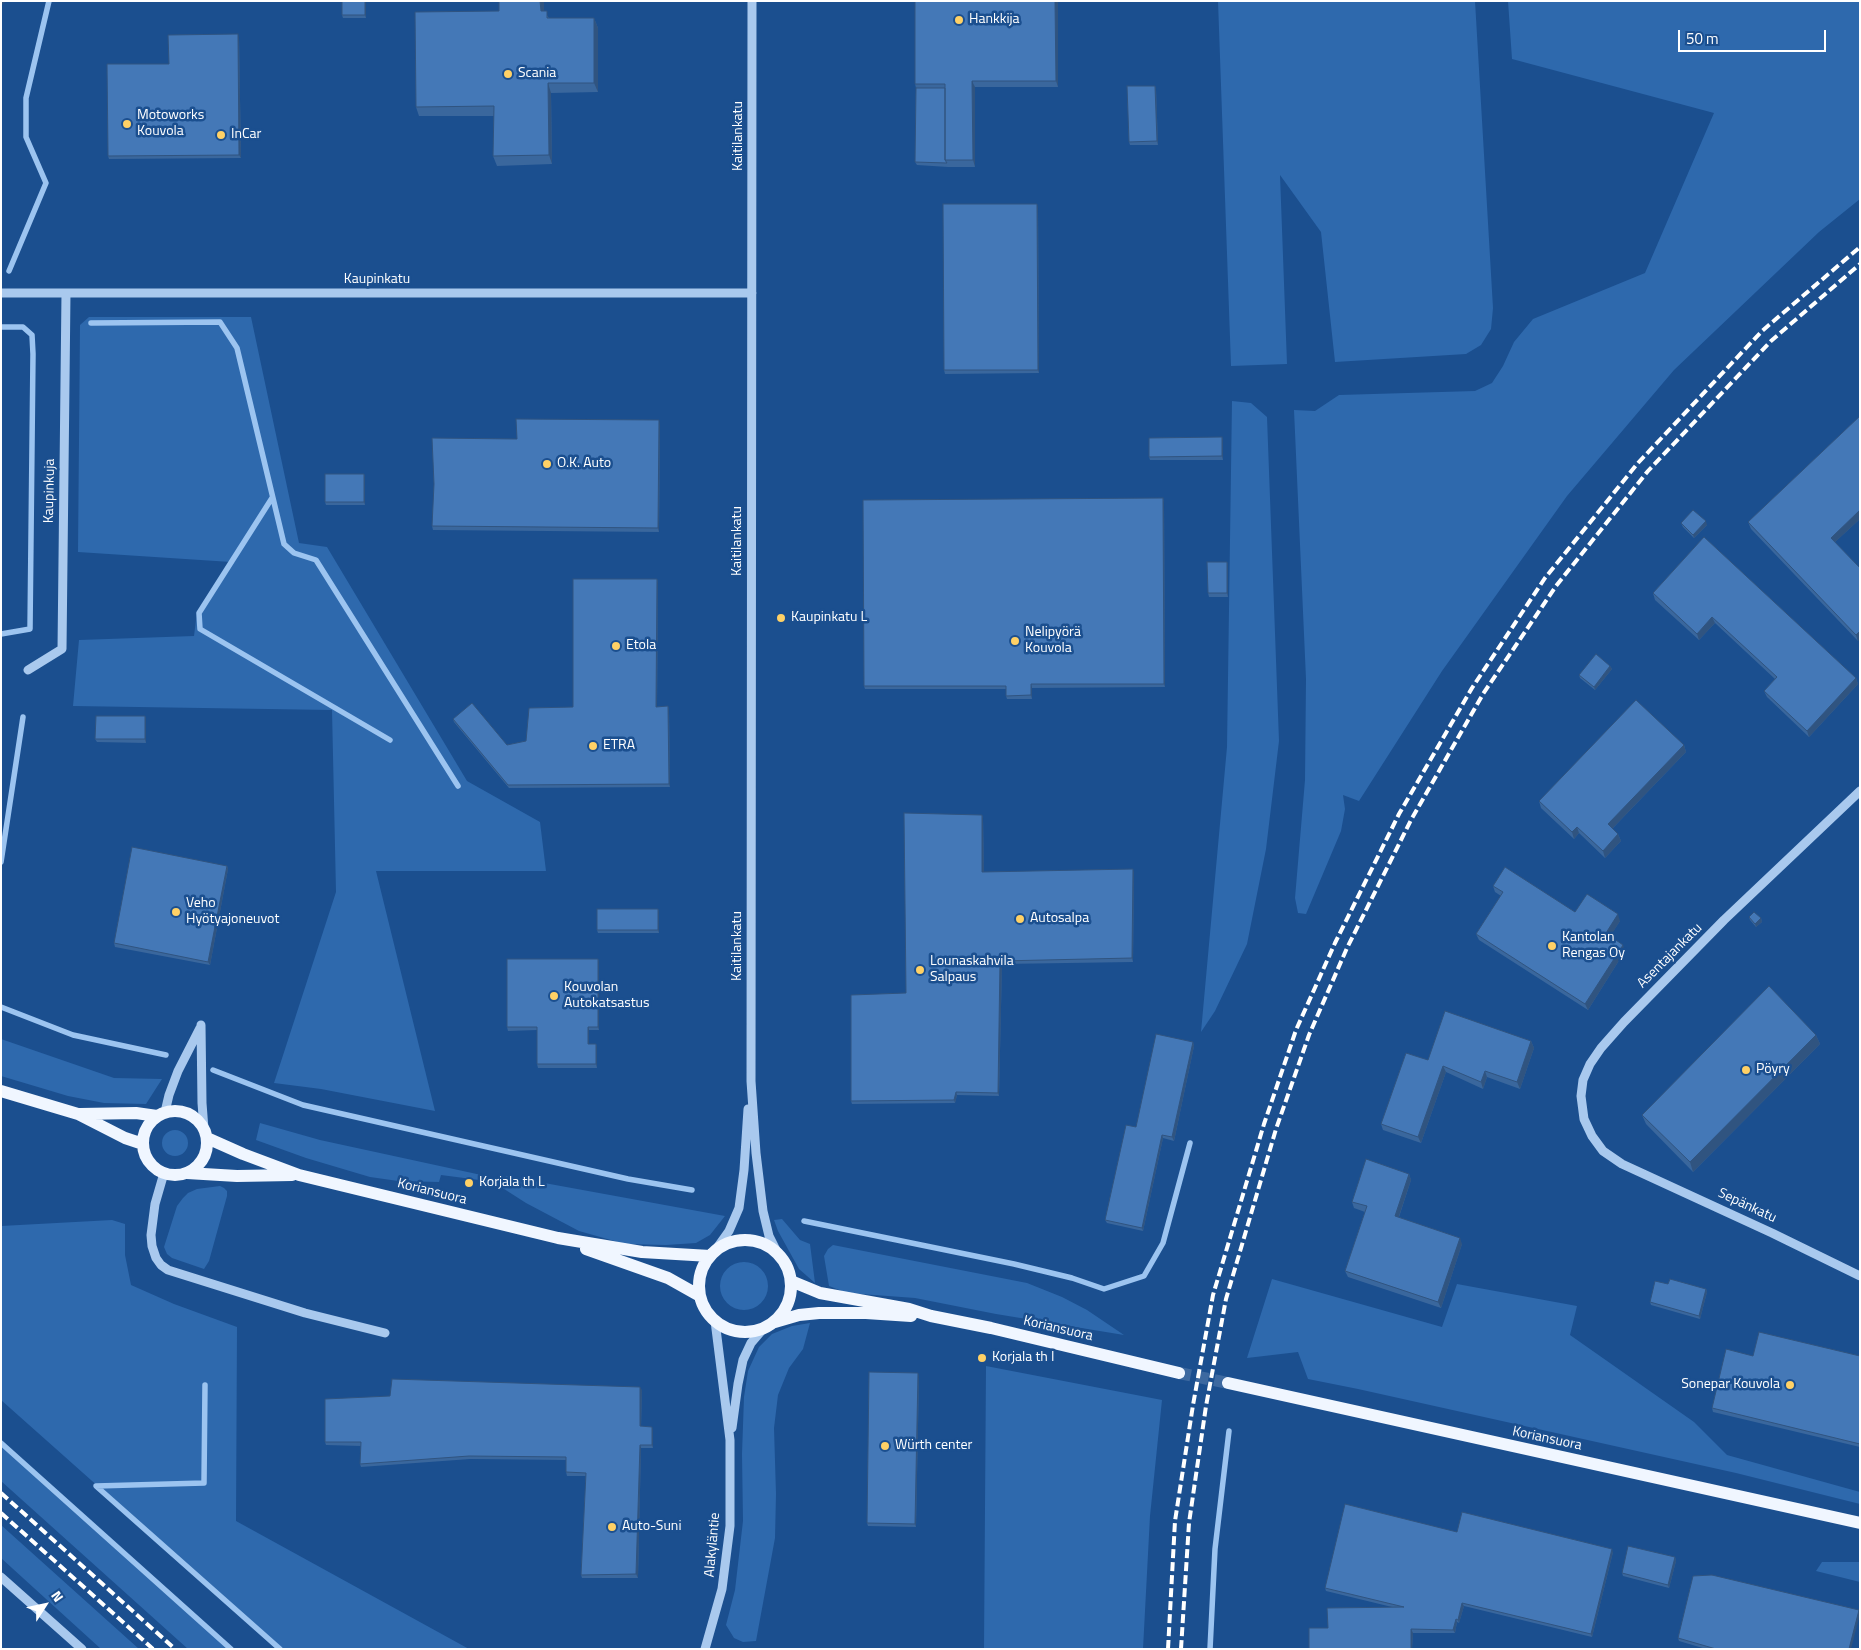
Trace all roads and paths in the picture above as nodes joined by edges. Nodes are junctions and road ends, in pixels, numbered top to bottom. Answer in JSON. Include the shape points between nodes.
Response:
{"nodes":[{"id":1,"x":752,"y":1,"type":"edge"},
{"id":2,"x":1,"y":293,"type":"edge"},
{"id":3,"x":66,"y":293,"type":"junction"},
{"id":4,"x":752,"y":293,"type":"junction"},
{"id":5,"x":28,"y":670,"type":"dead end"},
{"id":6,"x":1860,"y":791,"type":"edge"},
{"id":7,"x":751,"y":1082,"type":"junction"},
{"id":8,"x":1,"y":1091,"type":"edge"},
{"id":9,"x":78,"y":1114,"type":"junction"},
{"id":10,"x":161,"y":1114,"type":"junction"},
{"id":11,"x":206,"y":1134,"type":"junction"},
{"id":12,"x":143,"y":1144,"type":"junction"},
{"id":13,"x":1622,"y":1164,"type":"joint"},
{"id":14,"x":187,"y":1172,"type":"junction"},
{"id":15,"x":164,"y":1173,"type":"junction"},
{"id":16,"x":299,"y":1174,"type":"junction"},
{"id":17,"x":558,"y":1238,"type":"junction"},
{"id":18,"x":777,"y":1252,"type":"junction"},
{"id":19,"x":712,"y":1254,"type":"junction"},
{"id":20,"x":1860,"y":1276,"type":"edge"},
{"id":21,"x":791,"y":1281,"type":"junction"},
{"id":22,"x":700,"y":1296,"type":"junction"},
{"id":23,"x":931,"y":1316,"type":"junction"},
{"id":24,"x":715,"y":1321,"type":"junction"},
{"id":25,"x":775,"y":1322,"type":"junction"},
{"id":26,"x":763,"y":1329,"type":"junction"},
{"id":27,"x":385,"y":1333,"type":"dead end"},
{"id":28,"x":1179,"y":1373,"type":"tunnel mouth"},
{"id":29,"x":1228,"y":1383,"type":"tunnel mouth"},
{"id":30,"x":730,"y":1440,"type":"junction"},
{"id":31,"x":1860,"y":1523,"type":"edge"},
{"id":32,"x":1,"y":1577,"type":"edge"},
{"id":33,"x":82,"y":1649,"type":"edge"},
{"id":34,"x":705,"y":1649,"type":"edge"}],
"edges":[{"from":1,"to":4,"type":"street","name":"Kaitilankatu"},
{"from":2,"to":3,"type":"street","name":"Kaupinkatu"},
{"from":3,"to":4,"type":"street","name":"Kaupinkatu"},
{"from":3,"to":5,"type":"street","name":"Kaupinkuja","via":[[62,649]]},
{"from":4,"to":7,"type":"street","name":"Kaitilankatu"},
{"from":6,"to":13,"type":"street","name":"Asentajankatu","via":[[1698,947],[1624,1022],[1590,1064],[1581,1096],[1584,1119],[1603,1151]]},
{"from":7,"to":18,"type":"street","name":"Kaitilankatu","via":[[763,1211]]},
{"from":7,"to":19,"type":"street","name":"Kaitilankatu","via":[[738,1208],[729,1231]]},
{"from":8,"to":9,"type":"main road"},
{"from":9,"to":10,"type":"main road"},
{"from":9,"to":12,"type":"main road"},
{"from":10,"to":11,"type":"main road","via":[[176,1110],[188,1113],[198,1119]]},
{"from":10,"to":11,"type":"street","via":[[202,1026],[201,1094]]},
{"from":10,"to":12,"type":"main road","via":[[146,1128]]},
{"from":11,"to":14,"type":"main road","via":[[207,1149],[203,1159]]},
{"from":11,"to":16,"type":"main road","name":"Koriansuora","via":[[243,1154]]},
{"from":12,"to":15,"type":"main road","via":[[149,1162]]},
{"from":13,"to":20,"type":"street","name":"Sepänkatu"},
{"from":14,"to":15,"type":"main road"},
{"from":14,"to":16,"type":"main road","name":"Koriansuora","via":[[238,1176]]},
{"from":15,"to":27,"type":"street","via":[[151,1235],[152,1246],[161,1265],[168,1270],[305,1313]]},
{"from":16,"to":17,"type":"main road","name":"Koriansuora"},
{"from":17,"to":19,"type":"main road","name":"Koriansuora","via":[[642,1252]]},
{"from":17,"to":22,"type":"main road","name":"Koriansuora","via":[[668,1278]]},
{"from":18,"to":19,"type":"main road","via":[[766,1244],[739,1240],[725,1244]]},
{"from":18,"to":21,"type":"main road","via":[[789,1271]]},
{"from":19,"to":22,"type":"main road","via":[[703,1268]]},
{"from":21,"to":23,"type":"main road","name":"Koriansuora","via":[[820,1293]]},
{"from":21,"to":25,"type":"main road","via":[[785,1310]]},
{"from":22,"to":24,"type":"main road"},
{"from":23,"to":25,"type":"main road","name":"Koriansuora","via":[[819,1313]]},
{"from":23,"to":28,"type":"main road","name":"Koriansuora"},
{"from":24,"to":26,"type":"main road","via":[[738,1332]]},
{"from":24,"to":30,"type":"street","name":"Alakyläntie"},
{"from":25,"to":26,"type":"main road"},
{"from":26,"to":30,"type":"street","name":"Alakyläntie","via":[[743,1360]]},
{"from":29,"to":31,"type":"main road","name":"Koriansuora"},
{"from":30,"to":34,"type":"street","name":"Alakyläntie","via":[[727,1561]]},
{"from":32,"to":33,"type":"street"}]}
